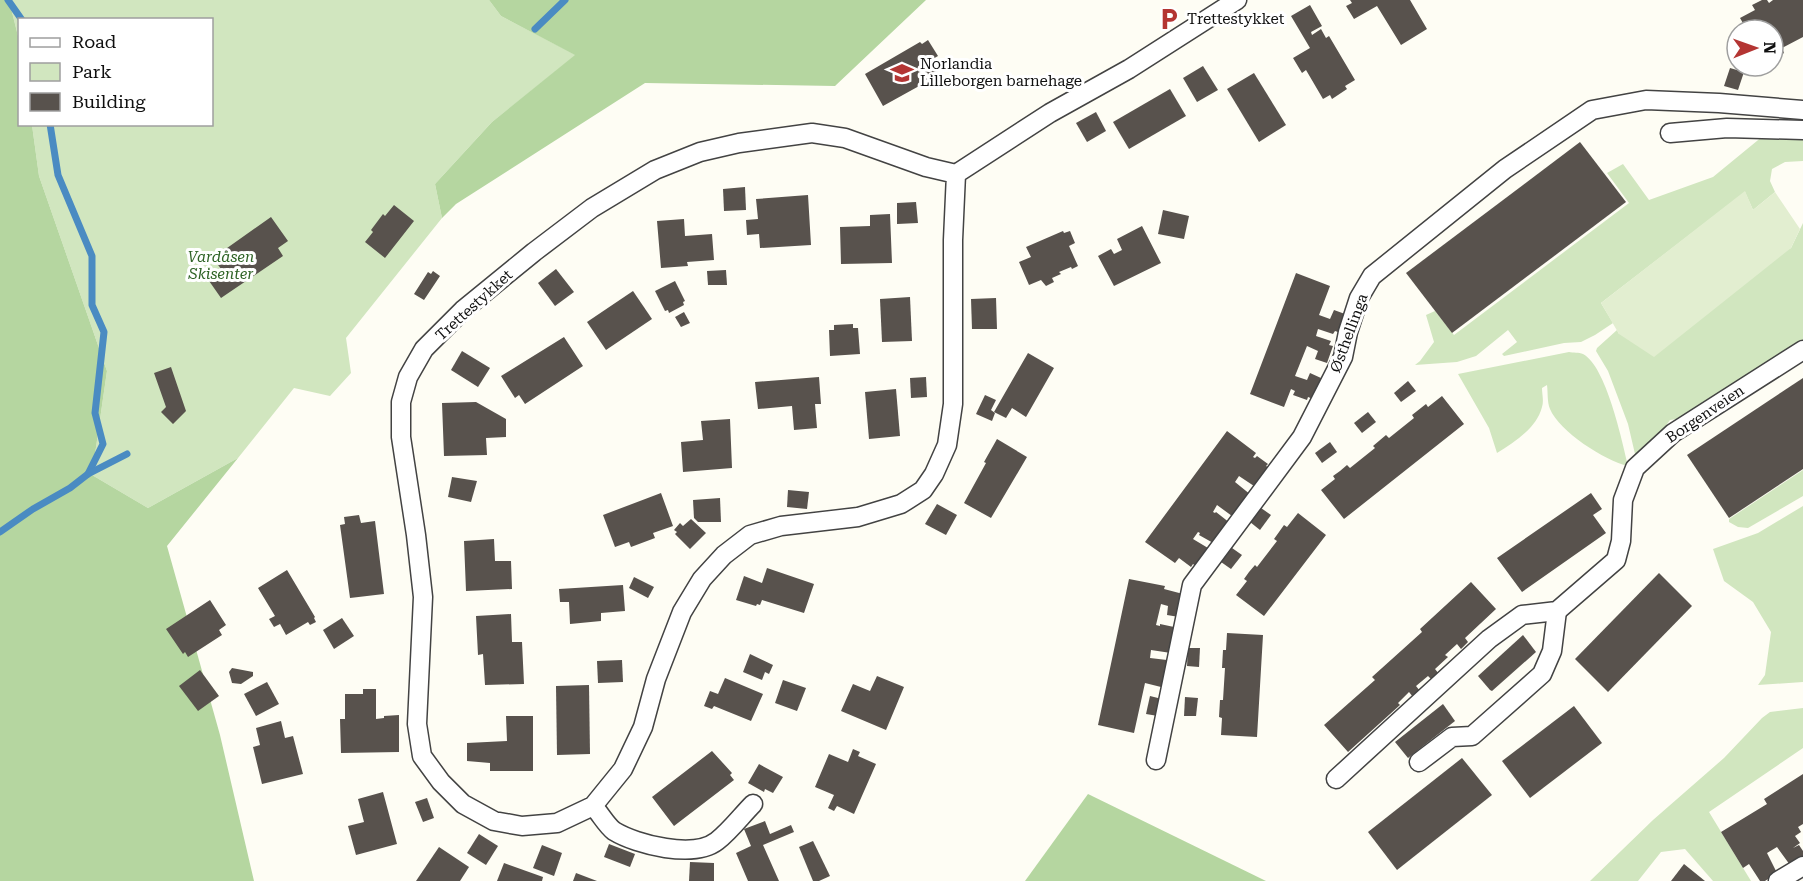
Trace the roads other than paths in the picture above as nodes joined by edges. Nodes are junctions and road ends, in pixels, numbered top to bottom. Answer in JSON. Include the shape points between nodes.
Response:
{"nodes":[{"id":1,"x":1238,"y":0,"type":"edge"},
{"id":2,"x":1803,"y":110,"type":"edge"},
{"id":3,"x":1803,"y":130,"type":"edge"},
{"id":4,"x":1670,"y":132,"type":"dead end"},
{"id":5,"x":956,"y":174,"type":"junction"},
{"id":6,"x":1803,"y":350,"type":"edge"},
{"id":7,"x":1557,"y":612,"type":"junction"},
{"id":8,"x":1156,"y":760,"type":"dead end"},
{"id":9,"x":1419,"y":762,"type":"dead end"},
{"id":10,"x":1336,"y":779,"type":"dead end"},
{"id":11,"x":753,"y":804,"type":"dead end"},
{"id":12,"x":593,"y":806,"type":"junction"},
{"id":13,"x":1803,"y":866,"type":"edge"},
{"id":14,"x":1778,"y":881,"type":"edge"}],
"edges":[{"from":1,"to":5,"type":"street","via":[[1129,69],[1050,112]]},
{"from":2,"to":8,"type":"street","name":"Østhellinga","via":[[1646,100],[1592,110],[1505,169],[1372,276],[1359,298],[1343,357],[1302,437],[1192,585]]},
{"from":3,"to":4,"type":"street","via":[[1727,128]]},
{"from":5,"to":12,"type":"street","name":"Trettestykket","via":[[953,404],[947,445],[934,474],[923,490],[901,504],[858,517],[781,526],[750,535],[724,555],[702,579],[682,612],[656,679],[643,727],[623,769]]},
{"from":5,"to":12,"type":"street","name":"Trettestykket","via":[[844,138],[812,133],[700,152],[655,170],[592,208],[534,252],[463,310],[424,350],[408,377],[401,402],[401,437],[423,597],[417,724],[422,756],[463,804],[494,821],[522,826],[557,823]]},
{"from":6,"to":7,"type":"street","name":"Borgenveien","via":[[1673,433],[1635,468],[1623,500],[1616,560]]},
{"from":7,"to":9,"type":"street","via":[[1552,651],[1542,674],[1472,736],[1452,737]]},
{"from":7,"to":10,"type":"street","via":[[1522,615],[1489,639]]},
{"from":11,"to":12,"type":"street","via":[[716,842],[694,849],[639,843],[612,829]]},
{"from":13,"to":14,"type":"street"}]}
